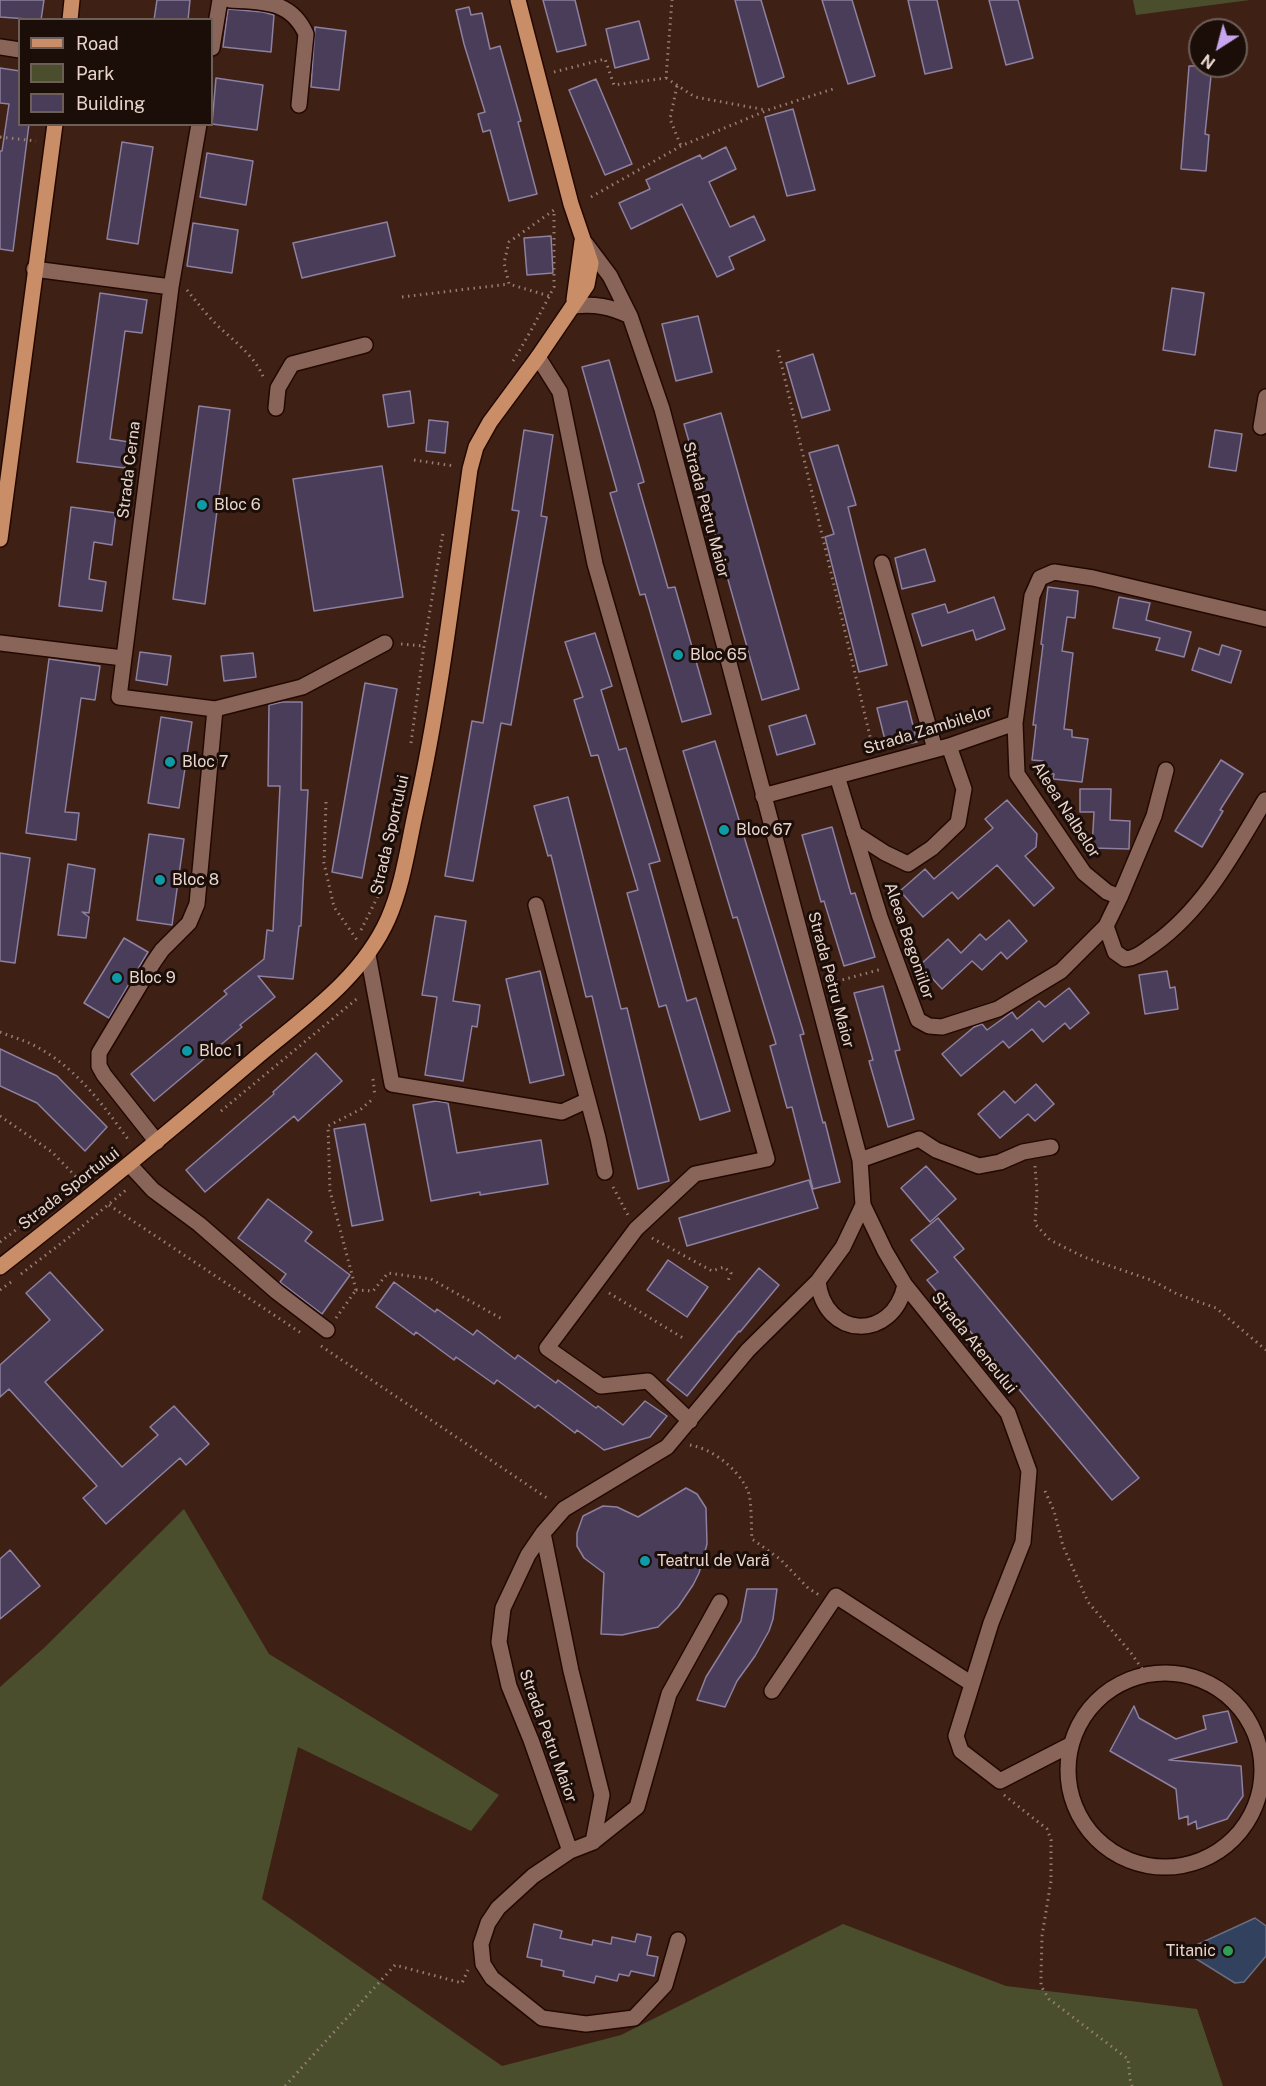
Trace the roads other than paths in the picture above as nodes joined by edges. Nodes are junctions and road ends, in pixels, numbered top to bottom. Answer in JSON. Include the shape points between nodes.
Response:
{"nodes":[{"id":1,"x":72,"y":0,"type":"edge"},
{"id":2,"x":220,"y":0,"type":"edge"},
{"id":3,"x":230,"y":0,"type":"edge"},
{"id":4,"x":518,"y":0,"type":"edge"},
{"id":5,"x":70,"y":18,"type":"edge"},
{"id":6,"x":213,"y":42,"type":"edge"},
{"id":7,"x":0,"y":47,"type":"edge"},
{"id":8,"x":18,"y":50,"type":"edge"},
{"id":9,"x":299,"y":105,"type":"dead end"},
{"id":10,"x":55,"y":126,"type":"edge"},
{"id":11,"x":199,"y":126,"type":"edge"},
{"id":12,"x":582,"y":239,"type":"junction"},
{"id":13,"x":34,"y":268,"type":"junction"},
{"id":14,"x":171,"y":287,"type":"junction"},
{"id":15,"x":573,"y":306,"type":"junction"},
{"id":16,"x":630,"y":316,"type":"junction"},
{"id":17,"x":365,"y":345,"type":"dead end"},
{"id":18,"x":538,"y":357,"type":"junction"},
{"id":19,"x":1266,"y":397,"type":"edge"},
{"id":20,"x":276,"y":408,"type":"road end"},
{"id":21,"x":1261,"y":428,"type":"dead end"},
{"id":22,"x":0,"y":539,"type":"edge"},
{"id":23,"x":882,"y":562,"type":"dead end"},
{"id":24,"x":1266,"y":618,"type":"edge"},
{"id":25,"x":0,"y":643,"type":"edge"},
{"id":26,"x":384,"y":643,"type":"road end"},
{"id":27,"x":123,"y":658,"type":"junction"},
{"id":28,"x":215,"y":709,"type":"junction"},
{"id":29,"x":1015,"y":723,"type":"junction"},
{"id":30,"x":942,"y":747,"type":"junction"},
{"id":31,"x":1166,"y":770,"type":"dead end"},
{"id":32,"x":837,"y":776,"type":"junction"},
{"id":33,"x":763,"y":796,"type":"junction"},
{"id":34,"x":1265,"y":800,"type":"edge"},
{"id":35,"x":854,"y":833,"type":"junction"},
{"id":36,"x":1120,"y":897,"type":"junction"},
{"id":37,"x":536,"y":905,"type":"dead end"},
{"id":38,"x":1106,"y":926,"type":"junction"},
{"id":39,"x":368,"y":955,"type":"junction"},
{"id":40,"x":588,"y":1100,"type":"junction"},
{"id":41,"x":157,"y":1142,"type":"junction"},
{"id":42,"x":1051,"y":1147,"type":"dead end"},
{"id":43,"x":860,"y":1160,"type":"junction"},
{"id":44,"x":129,"y":1164,"type":"junction"},
{"id":45,"x":605,"y":1172,"type":"road end"},
{"id":46,"x":863,"y":1205,"type":"junction"},
{"id":47,"x":0,"y":1267,"type":"edge"},
{"id":48,"x":818,"y":1281,"type":"junction"},
{"id":49,"x":905,"y":1285,"type":"junction"},
{"id":50,"x":327,"y":1330,"type":"dead end"},
{"id":51,"x":690,"y":1421,"type":"junction"},
{"id":52,"x":543,"y":1533,"type":"junction"},
{"id":53,"x":720,"y":1602,"type":"dead end"},
{"id":54,"x":972,"y":1684,"type":"junction"},
{"id":55,"x":772,"y":1691,"type":"dead end"},
{"id":56,"x":1070,"y":1746,"type":"junction"},
{"id":57,"x":593,"y":1842,"type":"junction"},
{"id":58,"x":570,"y":1851,"type":"junction"},
{"id":59,"x":678,"y":1940,"type":"dead end"}],
"edges":[{"from":1,"to":5,"type":"main road"},
{"from":2,"to":6,"type":"street"},
{"from":3,"to":9,"type":"street","via":[[272,3],[293,12],[302,24],[306,34]]},
{"from":4,"to":12,"type":"main road","name":"Strada Petru Maior"},
{"from":7,"to":8,"type":"street"},
{"from":10,"to":13,"type":"main road"},
{"from":11,"to":14,"type":"street","name":"Strada Cerna"},
{"from":12,"to":15,"type":"main road","name":"Strada Petru Maior"},
{"from":12,"to":16,"type":"street","name":"Strada Petru Maior","via":[[610,276]]},
{"from":13,"to":14,"type":"street"},
{"from":13,"to":22,"type":"main road"},
{"from":14,"to":27,"type":"street","name":"Strada Cerna"},
{"from":15,"to":16,"type":"street","via":[[595,304]]},
{"from":15,"to":18,"type":"main road","name":"Strada Sportului"},
{"from":16,"to":33,"type":"street","name":"Strada Petru Maior","via":[[662,409]]},
{"from":17,"to":20,"type":"street","via":[[292,364],[278,388]]},
{"from":18,"to":39,"type":"main road","name":"Strada Sportului","via":[[476,447],[421,786],[399,888]]},
{"from":18,"to":51,"type":"street","via":[[560,392],[594,564],[767,1159],[695,1174],[636,1229],[547,1347],[602,1386],[648,1381]]},
{"from":19,"to":21,"type":"street"},
{"from":23,"to":30,"type":"street"},
{"from":24,"to":29,"type":"street","name":"Strada Zambilelor","via":[[1054,572],[1040,578],[1032,596]]},
{"from":25,"to":27,"type":"street"},
{"from":26,"to":28,"type":"street","via":[[302,687]]},
{"from":27,"to":28,"type":"street","name":"Strada Cerna","via":[[119,697]]},
{"from":28,"to":41,"type":"street","via":[[197,904],[189,922],[153,963],[99,1053],[104,1075]]},
{"from":29,"to":30,"type":"street","name":"Strada Zambilelor"},
{"from":29,"to":36,"type":"street","name":"Aleea Nalbelor","via":[[1017,774],[1084,873],[1107,892]]},
{"from":30,"to":32,"type":"street","name":"Strada Zambilelor"},
{"from":30,"to":35,"type":"street","via":[[964,789],[958,823],[908,864]]},
{"from":31,"to":36,"type":"street","name":"Aleea Begoniilor","via":[[1154,816]]},
{"from":32,"to":33,"type":"street","name":"Strada Zambilelor"},
{"from":32,"to":35,"type":"street","name":"Aleea Begoniilor"},
{"from":33,"to":43,"type":"street","name":"Strada Petru Maior"},
{"from":34,"to":38,"type":"street","via":[[1216,880],[1163,938],[1134,959],[1125,959],[1115,952]]},
{"from":35,"to":38,"type":"street","name":"Aleea Begoniilor","via":[[918,1020],[929,1026],[942,1027],[998,1009],[1061,971]]},
{"from":36,"to":38,"type":"street","name":"Aleea Begoniilor"},
{"from":37,"to":40,"type":"street"},
{"from":39,"to":40,"type":"street","via":[[392,1084],[562,1112]]},
{"from":39,"to":41,"type":"main road","name":"Strada Sportului","via":[[334,991]]},
{"from":40,"to":45,"type":"street"},
{"from":41,"to":44,"type":"main road","name":"Strada Sportului"},
{"from":42,"to":43,"type":"street","via":[[979,1166],[936,1150],[919,1139]]},
{"from":43,"to":46,"type":"street","name":"Strada Petru Maior"},
{"from":44,"to":47,"type":"main road","name":"Strada Sportului"},
{"from":44,"to":50,"type":"street","via":[[174,1207]]},
{"from":46,"to":48,"type":"street","name":"Strada Petru Maior","via":[[843,1247]]},
{"from":46,"to":49,"type":"street","name":"Strada Ateneului"},
{"from":48,"to":49,"type":"street","via":[[819,1294],[834,1317],[859,1326],[885,1320],[899,1304]]},
{"from":48,"to":51,"type":"street","name":"Strada Petru Maior","via":[[748,1350]]},
{"from":49,"to":54,"type":"street","name":"Strada Ateneului","via":[[1008,1413],[1029,1471],[1023,1542]]},
{"from":51,"to":52,"type":"street","name":"Strada Petru Maior","via":[[667,1447],[564,1509]]},
{"from":52,"to":57,"type":"street","name":"Strada Petru Maior","via":[[571,1671],[602,1795]]},
{"from":52,"to":58,"type":"street","name":"Strada Petru Maior","via":[[503,1608],[499,1642],[509,1686]]},
{"from":53,"to":57,"type":"street","via":[[669,1694],[637,1807]]},
{"from":54,"to":55,"type":"street","via":[[836,1596]]},
{"from":54,"to":56,"type":"street","name":"Strada Ateneului","via":[[956,1736],[961,1751],[1000,1781]]},
{"from":56,"to":56,"type":"street","via":[[1080,1720],[1097,1699],[1119,1683],[1145,1673],[1179,1672],[1211,1683],[1238,1703],[1256,1731],[1264,1764],[1260,1798],[1245,1828],[1221,1851],[1190,1865],[1156,1868],[1123,1859],[1096,1839],[1077,1812],[1067,1779]]},
{"from":57,"to":58,"type":"street"},
{"from":58,"to":59,"type":"street","via":[[533,1876],[498,1908],[488,1923],[481,1944],[483,1964],[492,1978],[542,2018],[586,2024],[634,2018],[665,1985]]}]}
